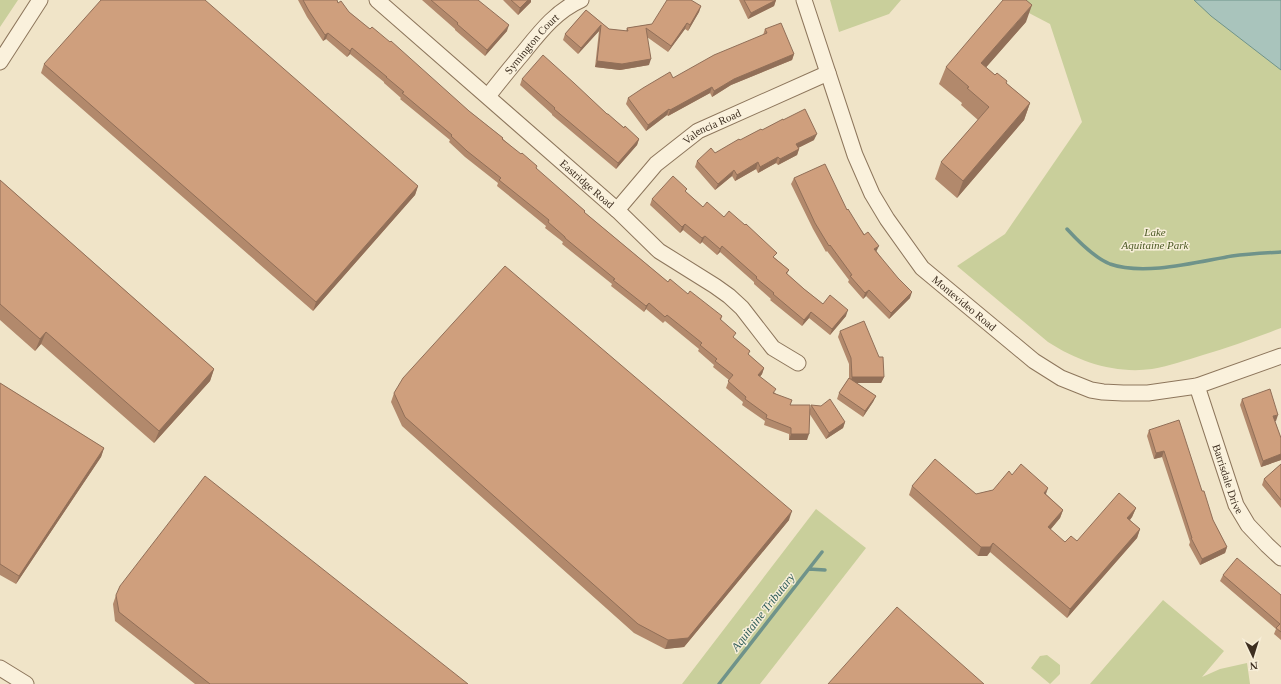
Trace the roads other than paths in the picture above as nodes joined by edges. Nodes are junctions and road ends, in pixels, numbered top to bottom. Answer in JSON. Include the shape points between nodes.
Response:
{"nodes":[{"id":1,"x":40,"y":0,"type":"edge"},
{"id":2,"x":377,"y":0,"type":"edge"},
{"id":3,"x":581,"y":0,"type":"edge"},
{"id":4,"x":804,"y":0,"type":"edge"},
{"id":5,"x":0,"y":62,"type":"edge"},
{"id":6,"x":828,"y":73,"type":"junction"},
{"id":7,"x":488,"y":96,"type":"junction"},
{"id":8,"x":617,"y":210,"type":"junction"},
{"id":9,"x":1281,"y":356,"type":"edge"},
{"id":10,"x":798,"y":363,"type":"dead end"},
{"id":11,"x":1197,"y":386,"type":"junction"},
{"id":12,"x":1281,"y":558,"type":"edge"},
{"id":13,"x":0,"y":668,"type":"edge"},
{"id":14,"x":26,"y":684,"type":"edge"}],
"edges":[{"from":1,"to":5,"type":"street"},
{"from":2,"to":7,"type":"street","name":"Eastridge Road"},
{"from":3,"to":7,"type":"street","name":"Symington Court","via":[[557,14]]},
{"from":4,"to":6,"type":"street","name":"Montevideo Road"},
{"from":6,"to":8,"type":"street","name":"Valencia Road","via":[[698,132],[656,164]]},
{"from":6,"to":11,"type":"street","name":"Montevideo Road","via":[[855,155],[872,194],[922,268],[1034,361],[1060,378],[1103,392],[1148,393]]},
{"from":7,"to":8,"type":"street","name":"Eastridge Road"},
{"from":8,"to":10,"type":"street","name":"Eastridge Road","via":[[659,251],[728,296],[742,308],[773,348]]},
{"from":9,"to":11,"type":"street","name":"Montevideo Road"},
{"from":11,"to":12,"type":"street","name":"Barrisdale Drive","via":[[1236,505],[1248,525]]},
{"from":13,"to":14,"type":"street"}]}
